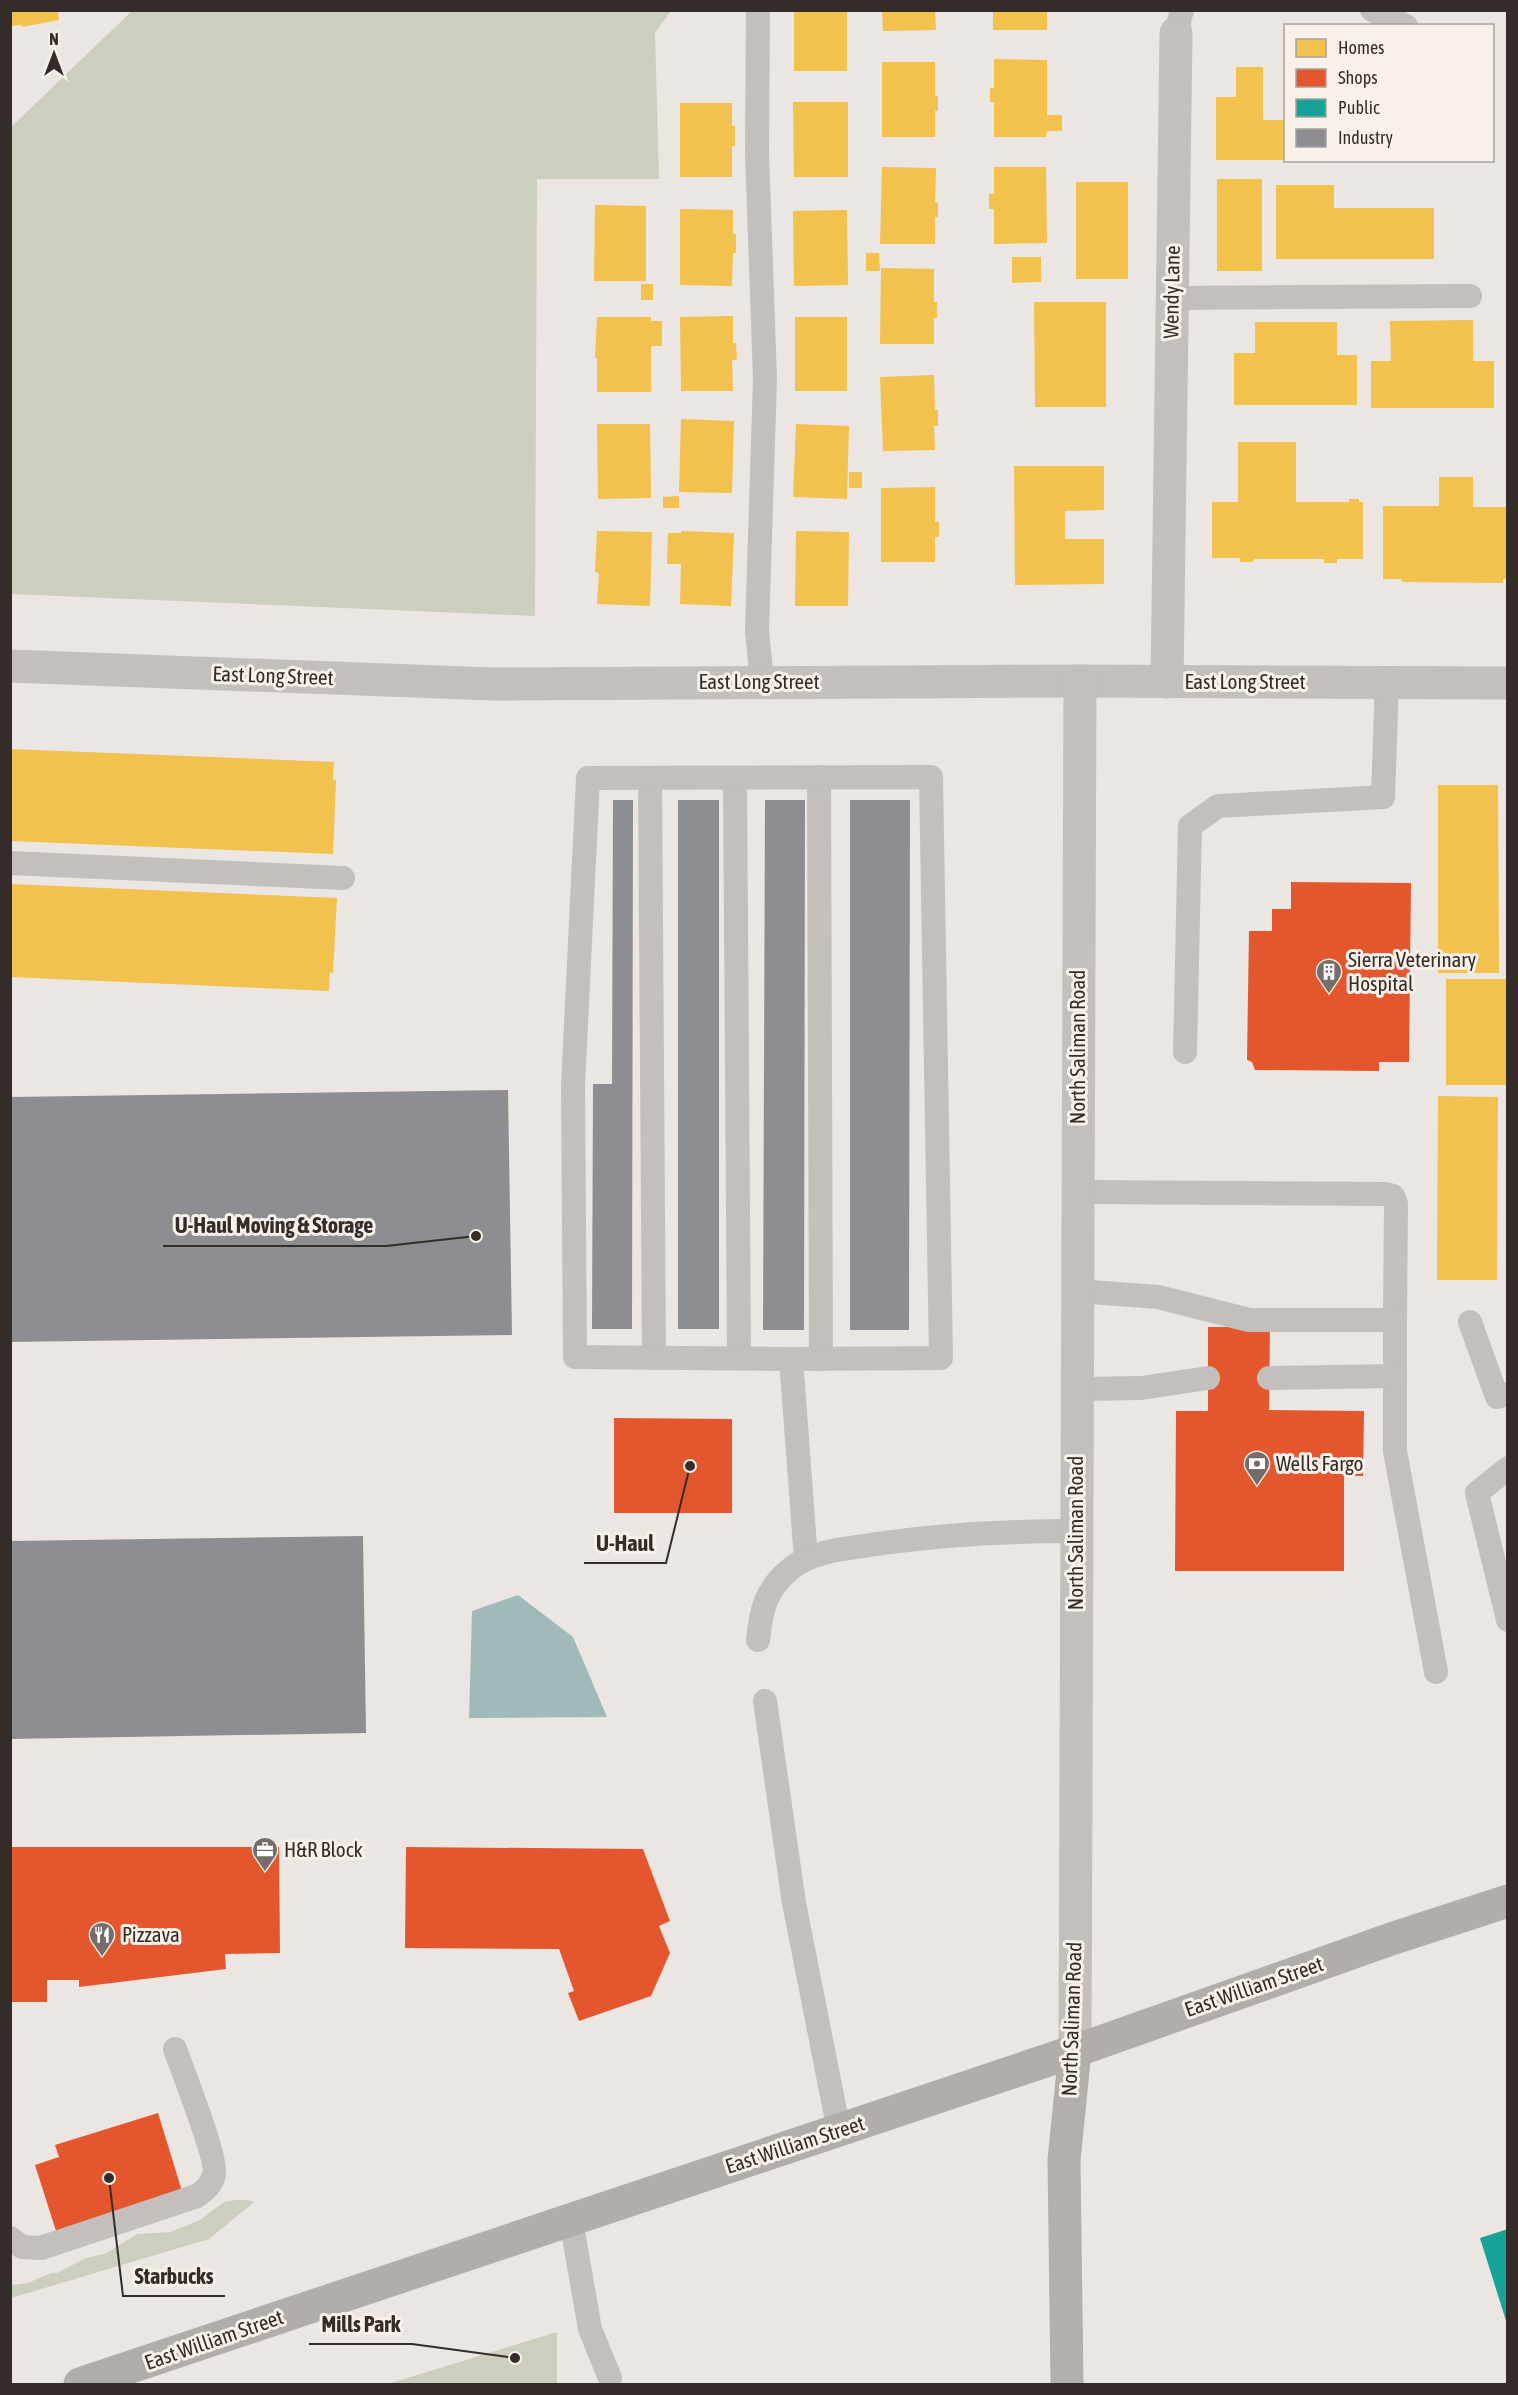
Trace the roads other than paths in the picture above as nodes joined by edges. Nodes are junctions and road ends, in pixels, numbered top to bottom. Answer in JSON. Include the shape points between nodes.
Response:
{"nodes":[{"id":1,"x":758,"y":10,"type":"edge"},
{"id":2,"x":1372,"y":10,"type":"edge"},
{"id":3,"x":1179,"y":22,"type":"edge"},
{"id":4,"x":1402,"y":24,"type":"edge"},
{"id":5,"x":1470,"y":296,"type":"dead end"},
{"id":6,"x":1172,"y":298,"type":"junction"},
{"id":7,"x":10,"y":666,"type":"edge"},
{"id":8,"x":1080,"y":681,"type":"junction"},
{"id":9,"x":762,"y":682,"type":"junction"},
{"id":10,"x":1167,"y":682,"type":"junction"},
{"id":11,"x":1387,"y":682,"type":"junction"},
{"id":12,"x":1508,"y":683,"type":"edge"},
{"id":13,"x":819,"y":777,"type":"junction"},
{"id":14,"x":650,"y":778,"type":"junction"},
{"id":15,"x":735,"y":778,"type":"junction"},
{"id":16,"x":10,"y":863,"type":"edge"},
{"id":17,"x":344,"y":878,"type":"dead end"},
{"id":18,"x":1185,"y":1052,"type":"dead end"},
{"id":19,"x":1078,"y":1192,"type":"junction"},
{"id":20,"x":1077,"y":1291,"type":"junction"},
{"id":21,"x":1395,"y":1320,"type":"junction"},
{"id":22,"x":1470,"y":1322,"type":"dead end"},
{"id":23,"x":654,"y":1358,"type":"junction"},
{"id":24,"x":739,"y":1358,"type":"junction"},
{"id":25,"x":791,"y":1359,"type":"junction"},
{"id":26,"x":821,"y":1359,"type":"junction"},
{"id":27,"x":1395,"y":1376,"type":"junction"},
{"id":28,"x":1208,"y":1378,"type":"dead end"},
{"id":29,"x":1269,"y":1378,"type":"dead end"},
{"id":30,"x":1077,"y":1389,"type":"junction"},
{"id":31,"x":1508,"y":1394,"type":"edge"},
{"id":32,"x":1508,"y":1468,"type":"edge"},
{"id":33,"x":1076,"y":1531,"type":"junction"},
{"id":34,"x":806,"y":1559,"type":"junction"},
{"id":35,"x":1508,"y":1620,"type":"edge"},
{"id":36,"x":758,"y":1640,"type":"dead end"},
{"id":37,"x":1436,"y":1672,"type":"dead end"},
{"id":38,"x":765,"y":1701,"type":"dead end"},
{"id":39,"x":1508,"y":1901,"type":"edge"},
{"id":40,"x":176,"y":2049,"type":"dead end"},
{"id":41,"x":1075,"y":2051,"type":"junction"},
{"id":42,"x":839,"y":2131,"type":"junction"},
{"id":43,"x":571,"y":2220,"type":"junction"},
{"id":44,"x":10,"y":2238,"type":"edge"},
{"id":45,"x":610,"y":2378,"type":"dead end"},
{"id":46,"x":80,"y":2385,"type":"edge"},
{"id":47,"x":1067,"y":2385,"type":"edge"}],
"edges":[{"from":1,"to":9,"type":"lane","via":[[765,379],[757,631]]},
{"from":2,"to":4,"type":"lane"},
{"from":3,"to":6,"type":"street","name":"Wendy Lane"},
{"from":5,"to":6,"type":"lane"},
{"from":6,"to":10,"type":"street","name":"Wendy Lane"},
{"from":7,"to":9,"type":"street","name":"East Long Street","via":[[493,684]]},
{"from":8,"to":9,"type":"street","name":"East Long Street"},
{"from":8,"to":10,"type":"street","name":"East Long Street"},
{"from":8,"to":19,"type":"street","name":"North Saliman Road"},
{"from":10,"to":11,"type":"street","name":"East Long Street"},
{"from":11,"to":12,"type":"street","name":"East Long Street"},
{"from":11,"to":18,"type":"lane","via":[[1383,798],[1218,806],[1190,826]]},
{"from":13,"to":15,"type":"lane"},
{"from":13,"to":26,"type":"lane"},
{"from":13,"to":26,"type":"lane","via":[[931,777],[941,1358]]},
{"from":14,"to":15,"type":"lane"},
{"from":14,"to":23,"type":"lane"},
{"from":14,"to":23,"type":"lane","via":[[588,778],[573,1086],[575,1357]]},
{"from":15,"to":24,"type":"lane"},
{"from":16,"to":17,"type":"lane"},
{"from":19,"to":20,"type":"street","name":"North Saliman Road"},
{"from":19,"to":21,"type":"lane","via":[[1393,1196]]},
{"from":20,"to":21,"type":"lane","via":[[1149,1295],[1249,1320]]},
{"from":20,"to":30,"type":"street","name":"North Saliman Road"},
{"from":21,"to":27,"type":"lane"},
{"from":22,"to":31,"type":"lane","via":[[1497,1397]]},
{"from":23,"to":24,"type":"lane"},
{"from":24,"to":25,"type":"lane"},
{"from":25,"to":26,"type":"lane"},
{"from":25,"to":34,"type":"lane"},
{"from":27,"to":29,"type":"lane"},
{"from":27,"to":37,"type":"lane","via":[[1395,1451]]},
{"from":28,"to":30,"type":"lane","via":[[1141,1388]]},
{"from":30,"to":33,"type":"street","name":"North Saliman Road"},
{"from":32,"to":35,"type":"lane","via":[[1477,1493]]},
{"from":33,"to":34,"type":"lane","via":[[940,1536],[850,1548]]},
{"from":33,"to":41,"type":"street","name":"North Saliman Road"},
{"from":34,"to":36,"type":"lane","via":[[771,1589],[761,1613]]},
{"from":38,"to":42,"type":"lane","via":[[794,1903]]},
{"from":39,"to":41,"type":"main road","name":"East William Street"},
{"from":40,"to":44,"type":"lane","via":[[210,2149],[215,2173],[209,2187],[197,2196],[41,2248],[22,2247]]},
{"from":41,"to":42,"type":"main road","name":"East William Street"},
{"from":41,"to":47,"type":"main road","name":"North Saliman Road","via":[[1064,2160]]},
{"from":42,"to":43,"type":"main road","name":"East William Street"},
{"from":43,"to":45,"type":"lane","via":[[590,2329]]},
{"from":43,"to":46,"type":"main road","name":"East William Street"}]}
